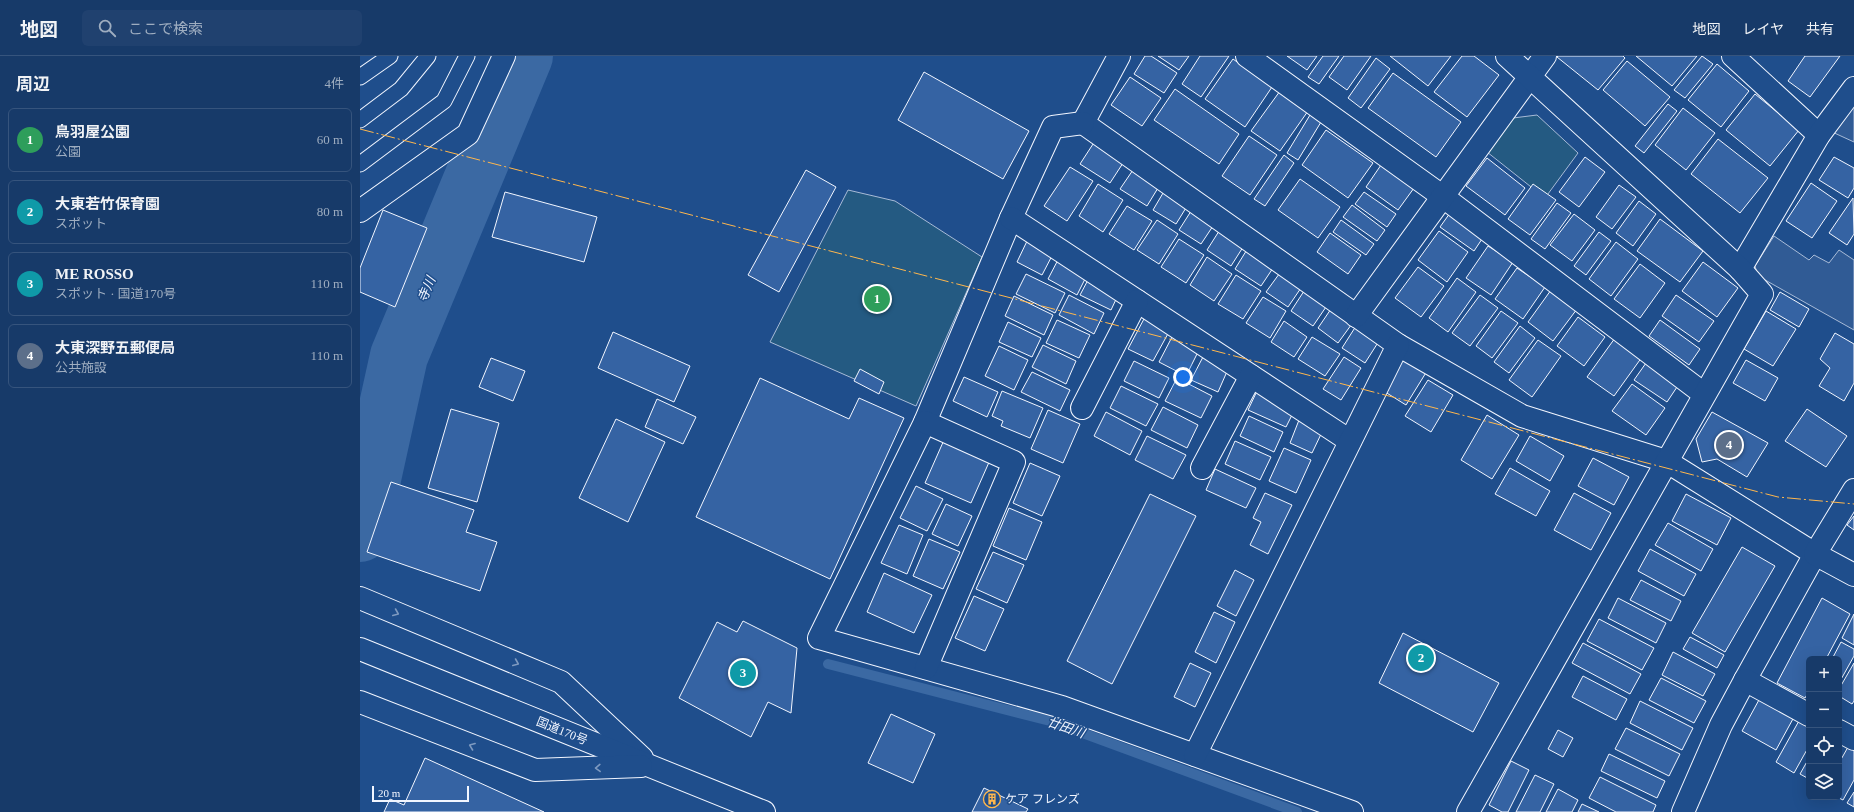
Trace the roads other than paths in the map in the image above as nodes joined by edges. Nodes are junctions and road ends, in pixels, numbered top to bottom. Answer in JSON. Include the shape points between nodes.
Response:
{"nodes":[{"id":1,"x":390,"y":56,"type":"edge"},
{"id":2,"x":428,"y":56,"type":"edge"},
{"id":3,"x":467,"y":56,"type":"edge"},
{"id":4,"x":504,"y":56,"type":"edge"},
{"id":5,"x":1119,"y":56,"type":"edge"},
{"id":6,"x":1247,"y":56,"type":"edge"},
{"id":7,"x":1507,"y":56,"type":"edge"},
{"id":8,"x":1545,"y":56,"type":"edge"},
{"id":9,"x":1733,"y":56,"type":"edge"},
{"id":10,"x":1530,"y":76,"type":"junction"},
{"id":11,"x":360,"y":77,"type":"edge"},
{"id":12,"x":1854,"y":88,"type":"edge"},
{"id":13,"x":360,"y":120,"type":"edge"},
{"id":14,"x":1083,"y":124,"type":"junction"},
{"id":15,"x":1819,"y":135,"type":"junction"},
{"id":16,"x":360,"y":164,"type":"edge"},
{"id":17,"x":1442,"y":196,"type":"junction"},
{"id":18,"x":360,"y":211,"type":"edge"},
{"id":19,"x":1011,"y":218,"type":"junction"},
{"id":20,"x":1740,"y":269,"type":"junction"},
{"id":21,"x":1137,"y":301,"type":"junction"},
{"id":22,"x":1356,"y":316,"type":"junction"},
{"id":23,"x":1398,"y":345,"type":"junction"},
{"id":24,"x":1251,"y":376,"type":"junction"},
{"id":25,"x":1704,"y":394,"type":"junction"},
{"id":26,"x":1082,"y":408,"type":"dead end"},
{"id":27,"x":925,"y":422,"type":"junction"},
{"id":28,"x":1350,"y":442,"type":"junction"},
{"id":29,"x":1666,"y":461,"type":"junction"},
{"id":30,"x":1202,"y":468,"type":"dead end"},
{"id":31,"x":1854,"y":490,"type":"edge"},
{"id":32,"x":1815,"y":554,"type":"junction"},
{"id":33,"x":1854,"y":575,"type":"edge"},
{"id":34,"x":360,"y":598,"type":"edge"},
{"id":35,"x":360,"y":649,"type":"edge"},
{"id":36,"x":926,"y":668,"type":"junction"},
{"id":37,"x":1744,"y":680,"type":"junction"},
{"id":38,"x":360,"y":702,"type":"edge"},
{"id":39,"x":1806,"y":713,"type":"edge"},
{"id":40,"x":1842,"y":733,"type":"edge"},
{"id":41,"x":1854,"y":739,"type":"edge"},
{"id":42,"x":1195,"y":755,"type":"junction"},
{"id":43,"x":651,"y":766,"type":"junction"},
{"id":44,"x":764,"y":812,"type":"edge"},
{"id":45,"x":1352,"y":812,"type":"edge"},
{"id":46,"x":1468,"y":812,"type":"edge"},
{"id":47,"x":1684,"y":812,"type":"edge"}],
"edges":[{"from":1,"to":11,"type":"lane"},
{"from":2,"to":13,"type":"lane","via":[[401,89]]},
{"from":3,"to":16,"type":"lane","via":[[444,101]]},
{"from":4,"to":18,"type":"main road","via":[[468,134]]},
{"from":5,"to":14,"type":"main road"},
{"from":6,"to":17,"type":"main road"},
{"from":7,"to":10,"type":"main road"},
{"from":8,"to":10,"type":"main road"},
{"from":9,"to":15,"type":"main road"},
{"from":10,"to":17,"type":"main road"},
{"from":10,"to":20,"type":"main road"},
{"from":12,"to":15,"type":"main road"},
{"from":14,"to":19,"type":"main road","via":[[1053,127]]},
{"from":14,"to":22,"type":"main road"},
{"from":15,"to":20,"type":"main road"},
{"from":17,"to":22,"type":"main road"},
{"from":17,"to":25,"type":"main road"},
{"from":19,"to":21,"type":"main road"},
{"from":19,"to":27,"type":"main road"},
{"from":20,"to":25,"type":"main road","via":[[1762,294]]},
{"from":21,"to":24,"type":"main road"},
{"from":21,"to":26,"type":"main road"},
{"from":22,"to":23,"type":"main road"},
{"from":23,"to":28,"type":"main road"},
{"from":23,"to":29,"type":"main road","via":[[1522,416]]},
{"from":24,"to":28,"type":"main road"},
{"from":24,"to":30,"type":"main road"},
{"from":25,"to":29,"type":"main road"},
{"from":27,"to":36,"type":"main road","via":[[1014,462]]},
{"from":27,"to":36,"type":"main road","via":[[820,638]]},
{"from":28,"to":42,"type":"main road"},
{"from":29,"to":32,"type":"main road"},
{"from":29,"to":46,"type":"main road"},
{"from":31,"to":32,"type":"main road"},
{"from":32,"to":33,"type":"main road"},
{"from":32,"to":37,"type":"main road"},
{"from":34,"to":43,"type":"main road","one_way":true,"via":[[562,682]]},
{"from":35,"to":43,"type":"main road","name":"国道170号"},
{"from":36,"to":42,"type":"main road","via":[[1062,707]]},
{"from":37,"to":39,"type":"main road"},
{"from":37,"to":47,"type":"main road","via":[[1721,725]]},
{"from":43,"to":38,"type":"main road","one_way":true,"via":[[535,770]]},
{"from":40,"to":41,"type":"main road"},
{"from":42,"to":45,"type":"main road"},
{"from":43,"to":44,"type":"main road","name":"国道170号"}]}
